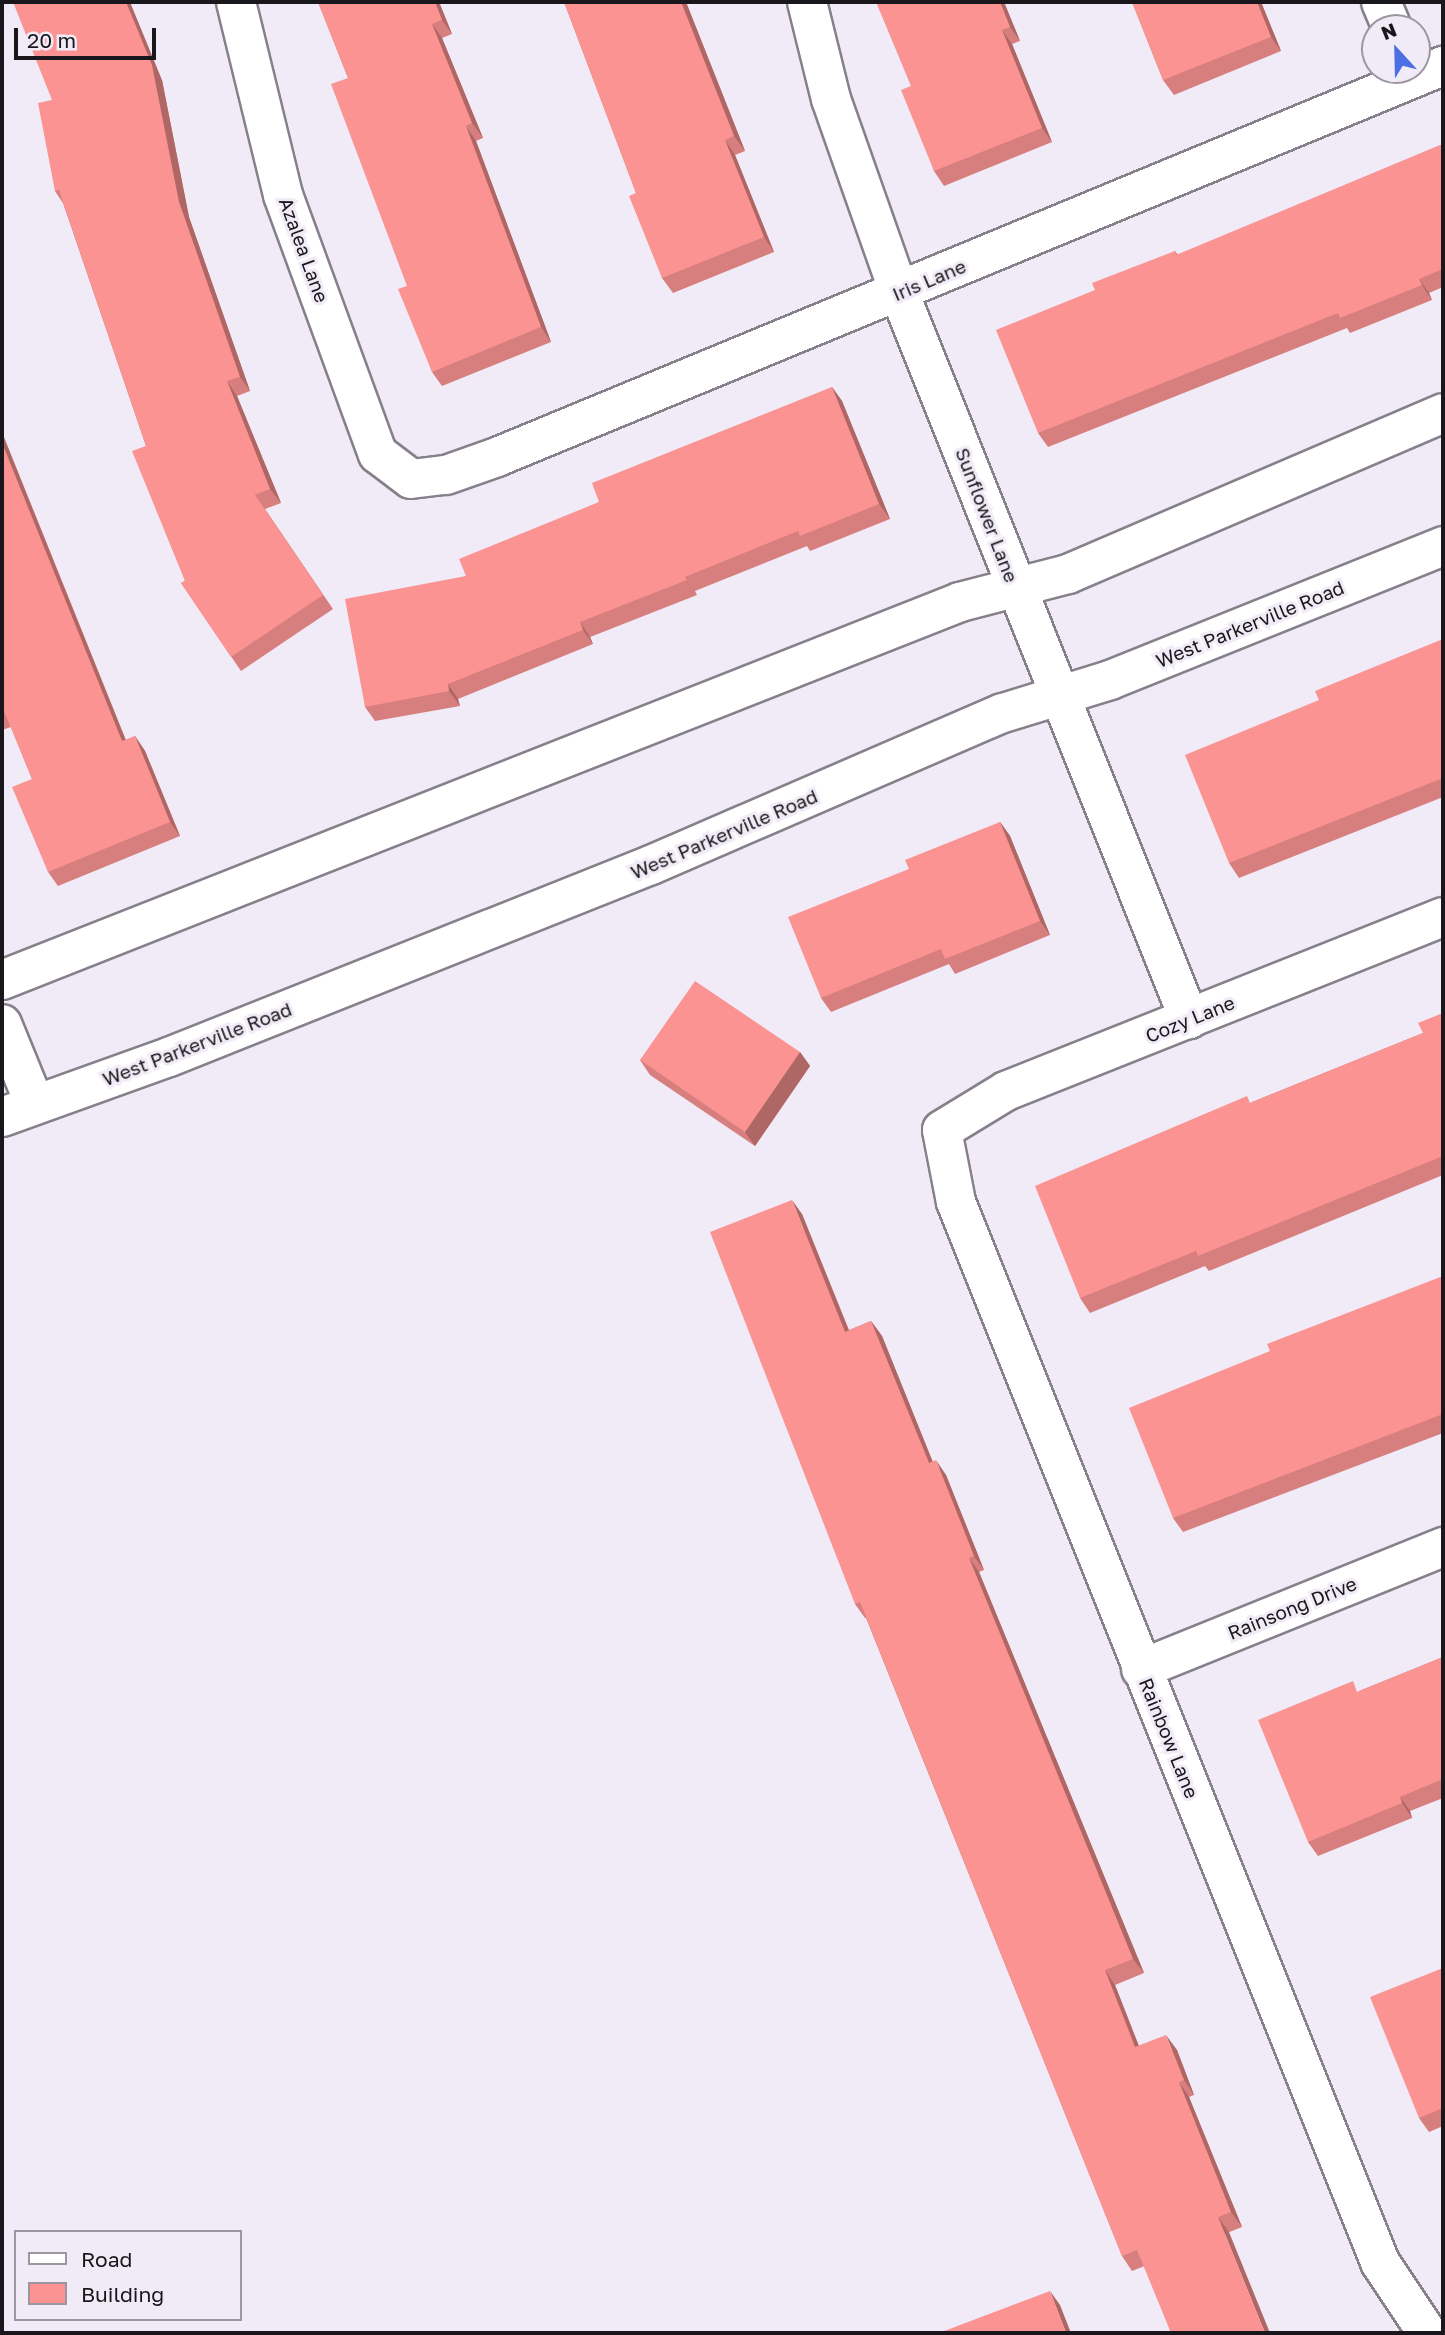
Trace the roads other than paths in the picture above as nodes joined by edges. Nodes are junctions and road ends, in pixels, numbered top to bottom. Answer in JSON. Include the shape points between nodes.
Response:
{"nodes":[{"id":1,"x":236,"y":2,"type":"edge"},
{"id":2,"x":807,"y":2,"type":"edge"},
{"id":3,"x":1391,"y":84,"type":"edge"},
{"id":4,"x":899,"y":292,"type":"junction"},
{"id":5,"x":1443,"y":412,"type":"edge"},
{"id":6,"x":411,"y":479,"type":"joint"},
{"id":7,"x":1443,"y":546,"type":"edge"},
{"id":8,"x":1015,"y":587,"type":"junction"},
{"id":9,"x":1058,"y":696,"type":"junction"},
{"id":10,"x":1443,"y":917,"type":"edge"},
{"id":11,"x":2,"y":980,"type":"edge"},
{"id":12,"x":1189,"y":1020,"type":"junction"},
{"id":13,"x":2,"y":1024,"type":"edge"},
{"id":14,"x":18,"y":1111,"type":"edge"},
{"id":15,"x":942,"y":1130,"type":"joint"},
{"id":16,"x":1443,"y":1547,"type":"edge"},
{"id":17,"x":1140,"y":1669,"type":"junction"},
{"id":18,"x":1428,"y":2325,"type":"edge"}],
"edges":[{"from":1,"to":6,"type":"street","name":"Azalea Lane","via":[[283,195],[378,454]]},
{"from":2,"to":4,"type":"street","name":"Sunflower Lane","via":[[831,99]]},
{"from":3,"to":4,"type":"street","name":"Iris Lane"},
{"from":4,"to":6,"type":"street","name":"Iris Lane","via":[[497,457],[446,475]]},
{"from":4,"to":8,"type":"street","name":"Sunflower Lane"},
{"from":5,"to":8,"type":"street","via":[[1068,574]]},
{"from":7,"to":9,"type":"street","name":"West Parkerville Road","via":[[1110,680]]},
{"from":8,"to":9,"type":"street","name":"Sunflower Lane"},
{"from":8,"to":11,"type":"street","via":[[960,602]]},
{"from":9,"to":12,"type":"street","name":"Sunflower Lane"},
{"from":9,"to":14,"type":"street","name":"West Parkerville Road","via":[[1003,713],[639,871],[169,1057]]},
{"from":10,"to":12,"type":"street","name":"Cozy Lane"},
{"from":12,"to":15,"type":"street","name":"Cozy Lane","via":[[1006,1091]]},
{"from":13,"to":14,"type":"street"},
{"from":15,"to":17,"type":"street","name":"Rainbow Lane","via":[[956,1202]]},
{"from":16,"to":17,"type":"street","name":"Rainsong Drive"},
{"from":17,"to":18,"type":"street","name":"Rainbow Lane","via":[[1380,2262]]}]}
